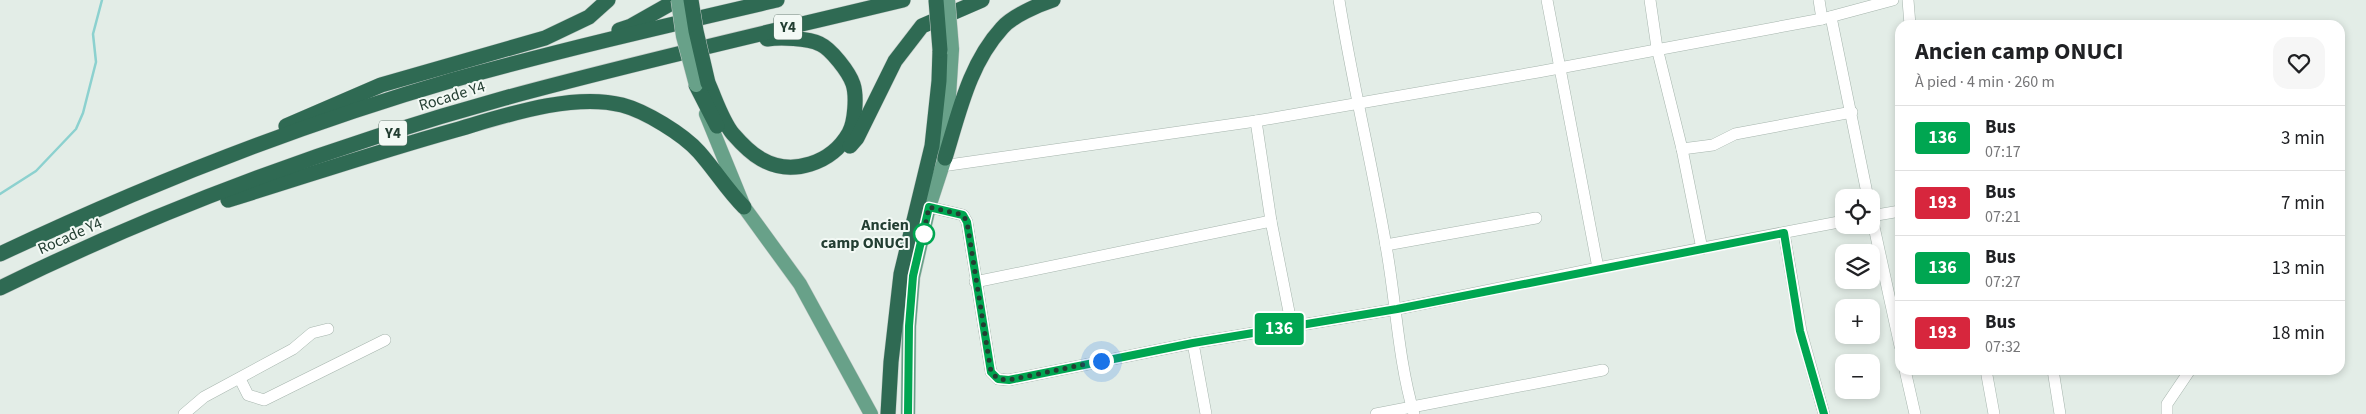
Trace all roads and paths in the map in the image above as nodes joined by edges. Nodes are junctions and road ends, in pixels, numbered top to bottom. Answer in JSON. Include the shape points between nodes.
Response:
{"nodes":[{"id":1,"x":608,"y":0,"type":"edge"},
{"id":2,"x":677,"y":0,"type":"edge"},
{"id":3,"x":691,"y":0,"type":"edge"},
{"id":4,"x":777,"y":0,"type":"edge"},
{"id":5,"x":903,"y":0,"type":"edge"},
{"id":6,"x":936,"y":0,"type":"edge"},
{"id":7,"x":948,"y":0,"type":"edge"},
{"id":8,"x":982,"y":0,"type":"edge"},
{"id":9,"x":1053,"y":0,"type":"edge"},
{"id":10,"x":1339,"y":0,"type":"edge"},
{"id":11,"x":1547,"y":0,"type":"edge"},
{"id":12,"x":1650,"y":0,"type":"edge"},
{"id":13,"x":1820,"y":0,"type":"edge"},
{"id":14,"x":1893,"y":0,"type":"edge"},
{"id":15,"x":1908,"y":0,"type":"edge"},
{"id":16,"x":1827,"y":18,"type":"junction"},
{"id":17,"x":1910,"y":20,"type":"edge"},
{"id":18,"x":1658,"y":48,"type":"junction"},
{"id":19,"x":946,"y":49,"type":"junction"},
{"id":20,"x":559,"y":51,"type":"junction"},
{"id":21,"x":672,"y":55,"type":"junction"},
{"id":22,"x":1560,"y":68,"type":"junction"},
{"id":23,"x":702,"y":84,"type":"junction"},
{"id":24,"x":1357,"y":103,"type":"junction"},
{"id":25,"x":1852,"y":112,"type":"junction"},
{"id":26,"x":1256,"y":121,"type":"junction"},
{"id":27,"x":1682,"y":149,"type":"junction"},
{"id":28,"x":944,"y":162,"type":"junction"},
{"id":29,"x":201,"y":166,"type":"junction"},
{"id":30,"x":1866,"y":189,"type":"edge"},
{"id":31,"x":929,"y":207,"type":"junction"},
{"id":32,"x":744,"y":208,"type":"junction"},
{"id":33,"x":1895,"y":212,"type":"edge"},
{"id":34,"x":1880,"y":214,"type":"edge"},
{"id":35,"x":1536,"y":218,"type":"dead end"},
{"id":36,"x":1272,"y":221,"type":"junction"},
{"id":37,"x":1835,"y":223,"type":"edge"},
{"id":38,"x":122,"y":233,"type":"junction"},
{"id":39,"x":1784,"y":233,"type":"junction"},
{"id":40,"x":1875,"y":234,"type":"edge"},
{"id":41,"x":1386,"y":245,"type":"junction"},
{"id":42,"x":1702,"y":249,"type":"junction"},
{"id":43,"x":0,"y":254,"type":"edge"},
{"id":44,"x":1598,"y":268,"type":"junction"},
{"id":45,"x":975,"y":282,"type":"junction"},
{"id":46,"x":0,"y":288,"type":"edge"},
{"id":47,"x":1397,"y":309,"type":"junction"},
{"id":48,"x":1895,"y":323,"type":"edge"},
{"id":49,"x":1292,"y":327,"type":"junction"},
{"id":50,"x":328,"y":328,"type":"dead end"},
{"id":51,"x":385,"y":340,"type":"dead end"},
{"id":52,"x":1193,"y":343,"type":"junction"},
{"id":53,"x":1604,"y":370,"type":"dead end"},
{"id":54,"x":1906,"y":375,"type":"edge"},
{"id":55,"x":1987,"y":375,"type":"edge"},
{"id":56,"x":2054,"y":375,"type":"edge"},
{"id":57,"x":2187,"y":375,"type":"edge"},
{"id":58,"x":240,"y":379,"type":"junction"},
{"id":59,"x":1413,"y":410,"type":"edge"},
{"id":60,"x":184,"y":414,"type":"edge"},
{"id":61,"x":871,"y":414,"type":"edge"},
{"id":62,"x":888,"y":414,"type":"edge"},
{"id":63,"x":908,"y":414,"type":"edge"},
{"id":64,"x":1206,"y":414,"type":"edge"},
{"id":65,"x":1376,"y":414,"type":"edge"},
{"id":66,"x":1824,"y":414,"type":"edge"},
{"id":67,"x":1915,"y":414,"type":"edge"},
{"id":68,"x":1994,"y":414,"type":"edge"},
{"id":69,"x":2060,"y":414,"type":"edge"},
{"id":70,"x":2167,"y":414,"type":"edge"}],
"edges":[{"from":1,"to":29,"type":"highway","via":[[590,16],[546,38],[381,85]]},
{"from":2,"to":20,"type":"highway","via":[[631,26]]},
{"from":2,"to":23,"type":"main road","bridge":true,"via":[[683,36]]},
{"from":3,"to":23,"type":"highway","bridge":true},
{"from":4,"to":20,"type":"highway","name":"Rocade Y4","number":"Y4"},
{"from":5,"to":21,"type":"highway","name":"Rocade Y4","number":"Y4"},
{"from":6,"to":19,"type":"highway","bridge":true},
{"from":7,"to":19,"type":"main road","bridge":true},
{"from":8,"to":23,"type":"highway","via":[[922,26],[895,60],[857,138],[838,160],[813,172],[784,176],[757,168],[724,139]]},
{"from":9,"to":28,"type":"highway","via":[[1003,26],[974,69]]},
{"from":10,"to":24,"type":"street"},
{"from":11,"to":22,"type":"street"},
{"from":12,"to":18,"type":"street"},
{"from":13,"to":16,"type":"street"},
{"from":14,"to":16,"type":"street"},
{"from":15,"to":17,"type":"street"},
{"from":16,"to":18,"type":"street"},
{"from":16,"to":25,"type":"street"},
{"from":18,"to":22,"type":"street"},
{"from":18,"to":27,"type":"street"},
{"from":19,"to":28,"type":"main road"},
{"from":19,"to":62,"type":"highway","via":[[932,146],[901,274]]},
{"from":20,"to":29,"type":"highway","name":"Rocade Y4","number":"Y4","via":[[353,111]]},
{"from":21,"to":23,"type":"highway","via":[[780,37],[820,44],[841,63],[854,85],[850,132],[833,153],[811,165],[785,168],[761,159],[732,133]]},
{"from":21,"to":38,"type":"highway","name":"Rocade Y4","number":"Y4","via":[[503,99],[330,153],[258,178]]},
{"from":22,"to":24,"type":"street"},
{"from":22,"to":44,"type":"street"},
{"from":23,"to":32,"type":"main road","via":[[710,127]]},
{"from":24,"to":26,"type":"street"},
{"from":24,"to":41,"type":"street"},
{"from":25,"to":27,"type":"street","via":[[1735,134],[1713,145]]},
{"from":25,"to":30,"type":"street"},
{"from":26,"to":28,"type":"street"},
{"from":26,"to":36,"type":"street"},
{"from":27,"to":42,"type":"street"},
{"from":28,"to":31,"type":"main road"},
{"from":29,"to":43,"type":"highway","name":"Rocade Y4","number":"Y4"},
{"from":31,"to":45,"type":"street","via":[[963,215],[967,222]]},
{"from":31,"to":63,"type":"main road","via":[[913,276]]},
{"from":32,"to":38,"type":"highway","via":[[698,150],[659,122],[622,105],[574,101],[517,112],[416,141]]},
{"from":32,"to":61,"type":"main road","via":[[800,284]]},
{"from":33,"to":34,"type":"street"},
{"from":35,"to":41,"type":"street"},
{"from":36,"to":45,"type":"street"},
{"from":36,"to":49,"type":"street"},
{"from":37,"to":39,"type":"street"},
{"from":38,"to":46,"type":"highway","name":"Rocade Y4","number":"Y4"},
{"from":39,"to":42,"type":"street"},
{"from":39,"to":66,"type":"street","via":[[1800,331]]},
{"from":40,"to":48,"type":"street"},
{"from":41,"to":47,"type":"street"},
{"from":42,"to":44,"type":"street"},
{"from":44,"to":47,"type":"street"},
{"from":45,"to":52,"type":"street","via":[[991,372],[998,379],[1009,380]]},
{"from":47,"to":49,"type":"street"},
{"from":47,"to":59,"type":"street"},
{"from":49,"to":52,"type":"street"},
{"from":50,"to":58,"type":"street","via":[[312,333],[294,349]]},
{"from":51,"to":58,"type":"street","via":[[264,400],[248,395]]},
{"from":52,"to":64,"type":"street"},
{"from":53,"to":59,"type":"street"},
{"from":54,"to":67,"type":"street"},
{"from":55,"to":68,"type":"street"},
{"from":56,"to":69,"type":"street"},
{"from":57,"to":70,"type":"street","via":[[2167,404]]},
{"from":58,"to":60,"type":"street","via":[[204,397]]},
{"from":59,"to":65,"type":"street"}]}
